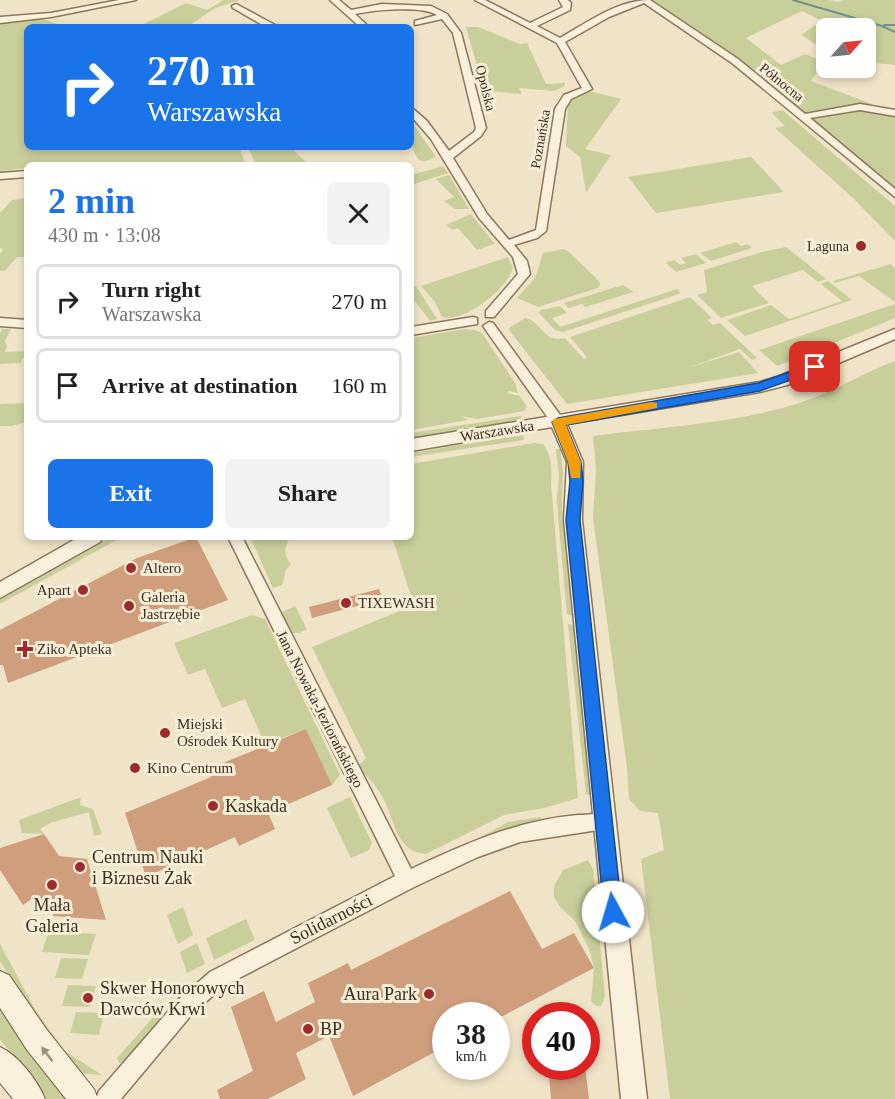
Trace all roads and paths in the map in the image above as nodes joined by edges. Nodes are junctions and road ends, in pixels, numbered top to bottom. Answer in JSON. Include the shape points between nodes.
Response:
{"nodes":[{"id":1,"x":334,"y":0,"type":"edge"},
{"id":2,"x":479,"y":0,"type":"edge"},
{"id":3,"x":563,"y":0,"type":"edge"},
{"id":4,"x":644,"y":0,"type":"edge"},
{"id":5,"x":130,"y":1,"type":"edge"},
{"id":6,"x":236,"y":6,"type":"dead end"},
{"id":7,"x":350,"y":13,"type":"junction"},
{"id":8,"x":444,"y":16,"type":"junction"},
{"id":9,"x":0,"y":20,"type":"edge"},
{"id":10,"x":418,"y":22,"type":"dead end"},
{"id":11,"x":267,"y":24,"type":"edge"},
{"id":12,"x":362,"y":24,"type":"edge"},
{"id":13,"x":532,"y":25,"type":"junction"},
{"id":14,"x":560,"y":40,"type":"junction"},
{"id":15,"x":414,"y":113,"type":"edge"},
{"id":16,"x":895,"y":113,"type":"edge"},
{"id":17,"x":804,"y":117,"type":"junction"},
{"id":18,"x":447,"y":157,"type":"junction"},
{"id":19,"x":24,"y":174,"type":"edge"},
{"id":20,"x":0,"y":176,"type":"edge"},
{"id":21,"x":895,"y":194,"type":"edge"},
{"id":22,"x":506,"y":244,"type":"junction"},
{"id":23,"x":489,"y":320,"type":"junction"},
{"id":24,"x":0,"y":322,"type":"edge"},
{"id":25,"x":24,"y":324,"type":"edge"},
{"id":26,"x":414,"y":331,"type":"edge"},
{"id":27,"x":895,"y":334,"type":"edge"},
{"id":28,"x":558,"y":422,"type":"junction"},
{"id":29,"x":414,"y":444,"type":"edge"},
{"id":30,"x":89,"y":540,"type":"edge"},
{"id":31,"x":236,"y":540,"type":"edge"},
{"id":32,"x":0,"y":591,"type":"edge"},
{"id":33,"x":604,"y":822,"type":"junction"},
{"id":34,"x":406,"y":880,"type":"junction"},
{"id":35,"x":0,"y":984,"type":"edge"},
{"id":36,"x":0,"y":1061,"type":"edge"},
{"id":37,"x":31,"y":1099,"type":"edge"},
{"id":38,"x":84,"y":1099,"type":"edge"},
{"id":39,"x":107,"y":1099,"type":"edge"},
{"id":40,"x":634,"y":1099,"type":"edge"}],
"edges":[{"from":1,"to":7,"type":"street"},
{"from":2,"to":13,"type":"street"},
{"from":3,"to":13,"type":"street","via":[[567,8]]},
{"from":4,"to":14,"type":"street"},
{"from":4,"to":17,"type":"street","name":"Północna","via":[[729,56]]},
{"from":5,"to":9,"type":"street"},
{"from":6,"to":11,"type":"street"},
{"from":7,"to":8,"type":"street","via":[[383,6],[421,6]]},
{"from":7,"to":12,"type":"street"},
{"from":8,"to":10,"type":"street"},
{"from":8,"to":18,"type":"street","name":"Opolska","via":[[457,33],[481,128]]},
{"from":13,"to":14,"type":"street"},
{"from":14,"to":22,"type":"street","name":"Poznańska","via":[[587,88],[567,97],[560,109],[541,231]]},
{"from":15,"to":18,"type":"street"},
{"from":16,"to":17,"type":"street","via":[[855,105]]},
{"from":17,"to":21,"type":"street","name":"Północna"},
{"from":18,"to":22,"type":"street","via":[[489,225]]},
{"from":19,"to":20,"type":"street"},
{"from":22,"to":23,"type":"street","via":[[522,259],[524,274]]},
{"from":23,"to":26,"type":"street","via":[[479,314],[473,321]]},
{"from":23,"to":28,"type":"street"},
{"from":24,"to":25,"type":"street"},
{"from":27,"to":28,"type":"street","name":"Warszawska","via":[[760,387]]},
{"from":28,"to":29,"type":"street","name":"Warszawska"},
{"from":28,"to":33,"type":"street","via":[[575,462],[573,520]]},
{"from":30,"to":32,"type":"street"},
{"from":31,"to":34,"type":"street","name":"Jana Nowaka-Jeziorańskiego"},
{"from":33,"to":34,"type":"street","name":"Solidarności","via":[[520,833]]},
{"from":33,"to":40,"type":"street"},
{"from":34,"to":39,"type":"street","name":"Solidarności","via":[[217,979],[186,1006]]},
{"from":38,"to":35,"type":"main road","one_way":true,"via":[[37,1040]]},
{"from":36,"to":37,"type":"main road"}]}
